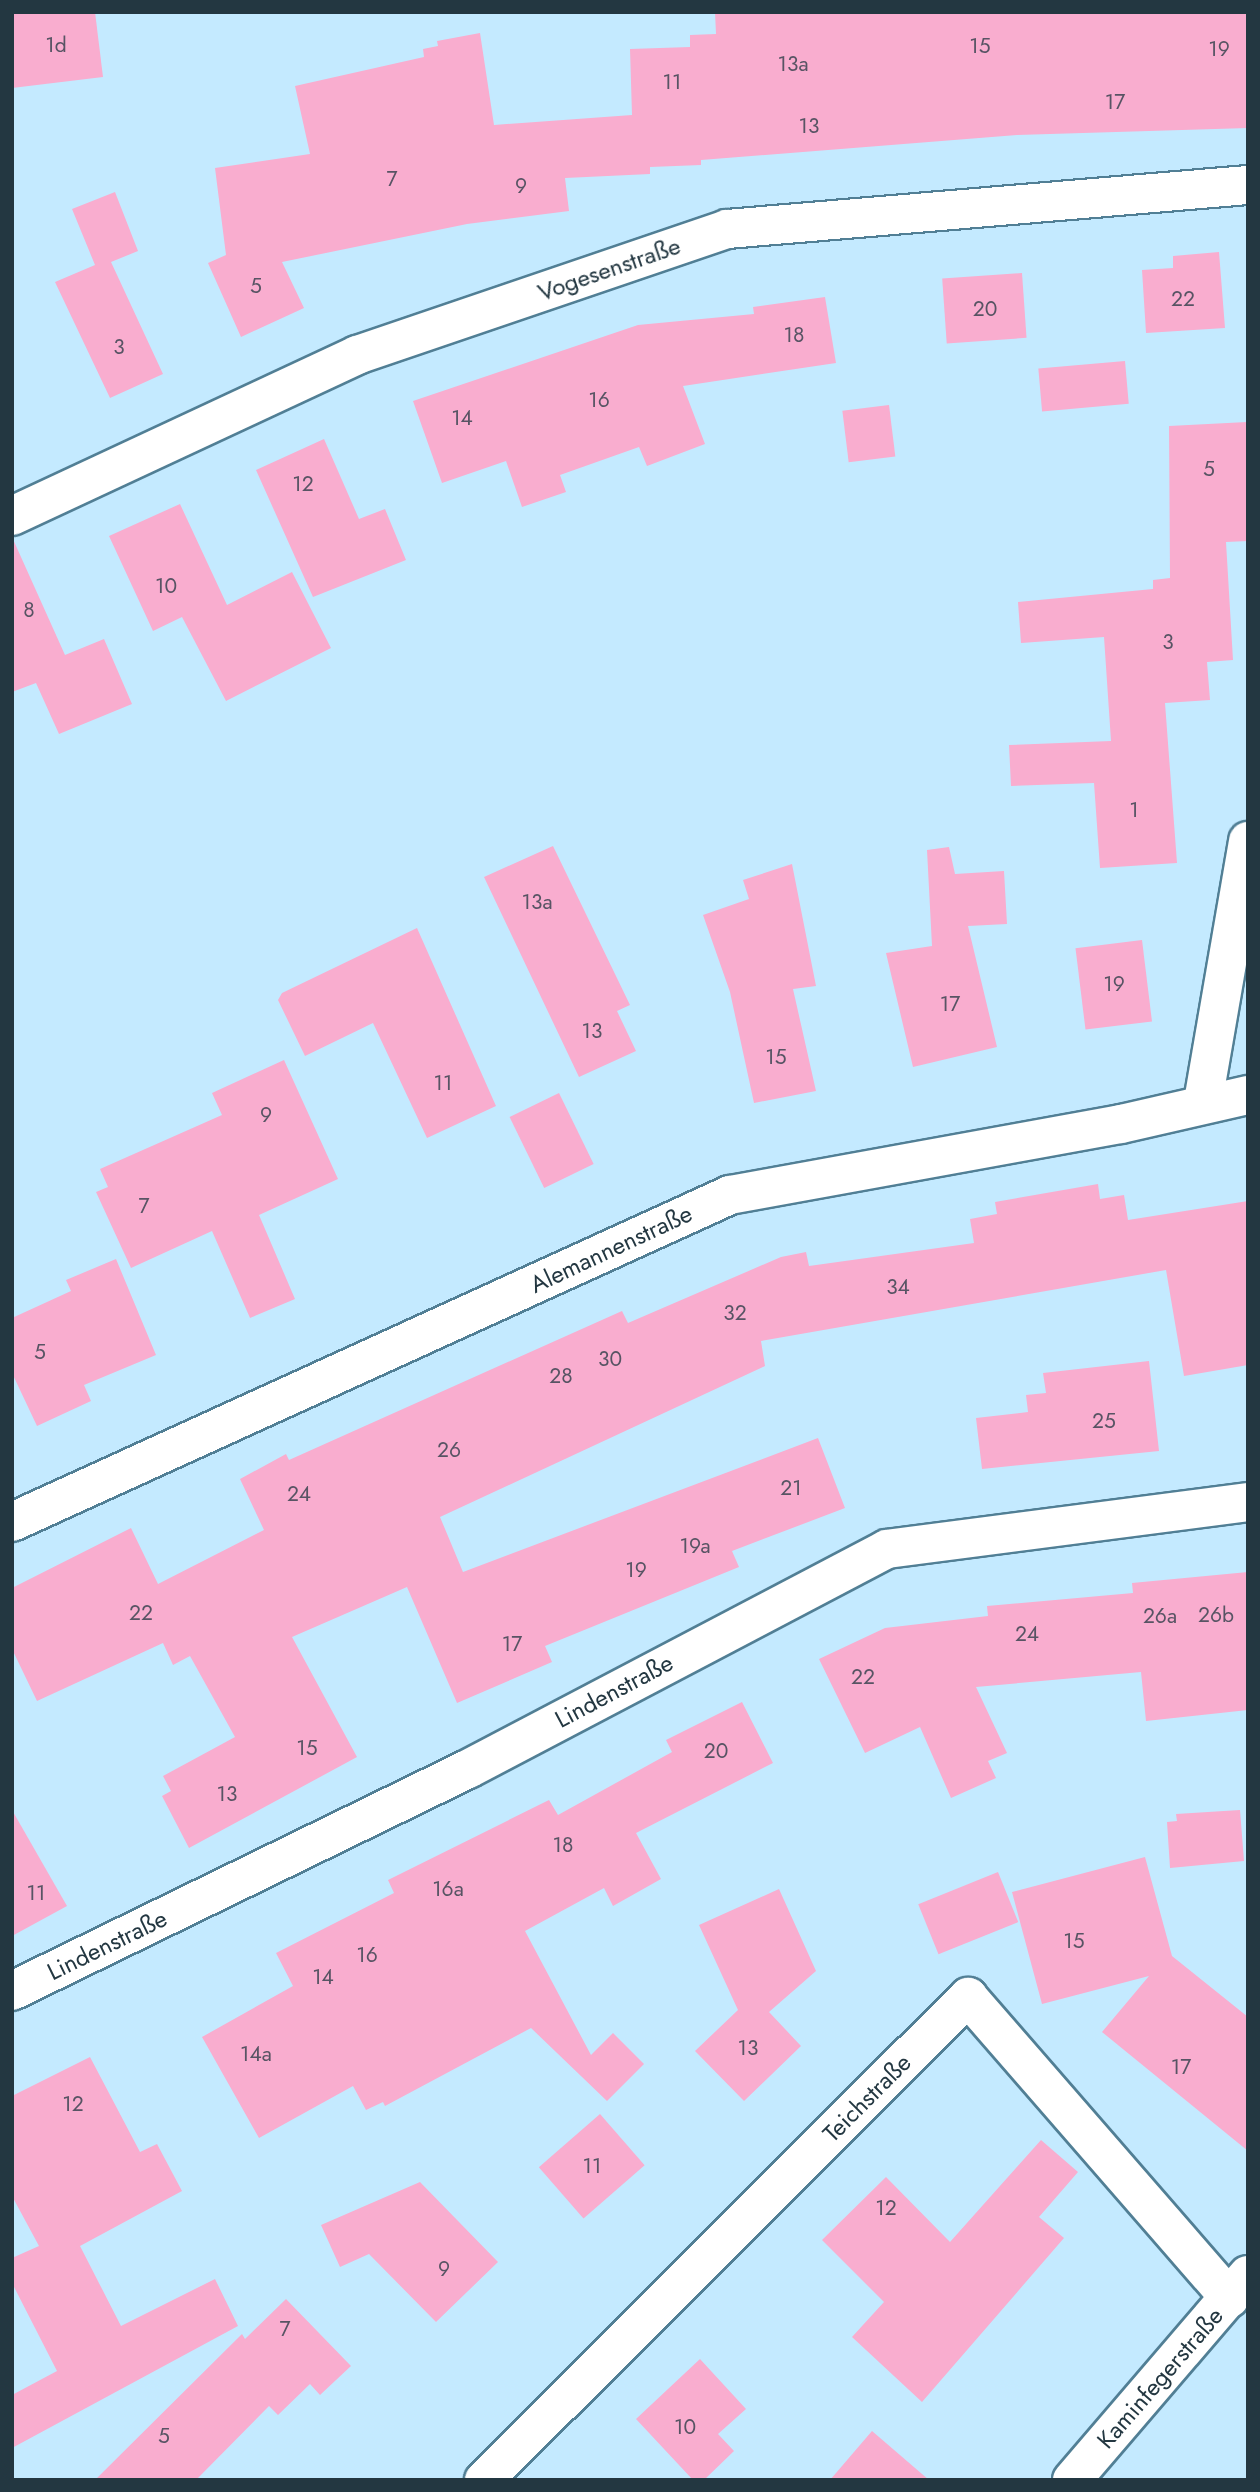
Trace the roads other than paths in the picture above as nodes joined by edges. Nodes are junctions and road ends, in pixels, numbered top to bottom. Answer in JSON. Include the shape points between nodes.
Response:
{"nodes":[{"id":1,"x":1248,"y":185,"type":"edge"},
{"id":2,"x":12,"y":516,"type":"edge"},
{"id":3,"x":1248,"y":841,"type":"edge"},
{"id":4,"x":1248,"y":1095,"type":"edge"},
{"id":5,"x":1203,"y":1102,"type":"junction"},
{"id":6,"x":1248,"y":1502,"type":"edge"},
{"id":7,"x":12,"y":1522,"type":"edge"},
{"id":8,"x":12,"y":1991,"type":"edge"},
{"id":9,"x":1239,"y":2287,"type":"edge"},
{"id":10,"x":484,"y":2480,"type":"edge"},
{"id":11,"x":1072,"y":2480,"type":"edge"}],
"edges":[{"from":1,"to":2,"type":"street","name":"Vogesenstraße","via":[[727,229],[357,355]]},
{"from":3,"to":5,"type":"street"},
{"from":4,"to":5,"type":"street","name":"Alemannenstraße"},
{"from":5,"to":7,"type":"street","name":"Alemannenstraße","via":[[1121,1124],[730,1195]]},
{"from":6,"to":8,"type":"street","name":"Lindenstraße","via":[[887,1549],[468,1769]]},
{"from":9,"to":10,"type":"street","name":"Teichstraße","via":[[968,1997]]},
{"from":9,"to":11,"type":"street","name":"Kaminfegerstraße"}]}
